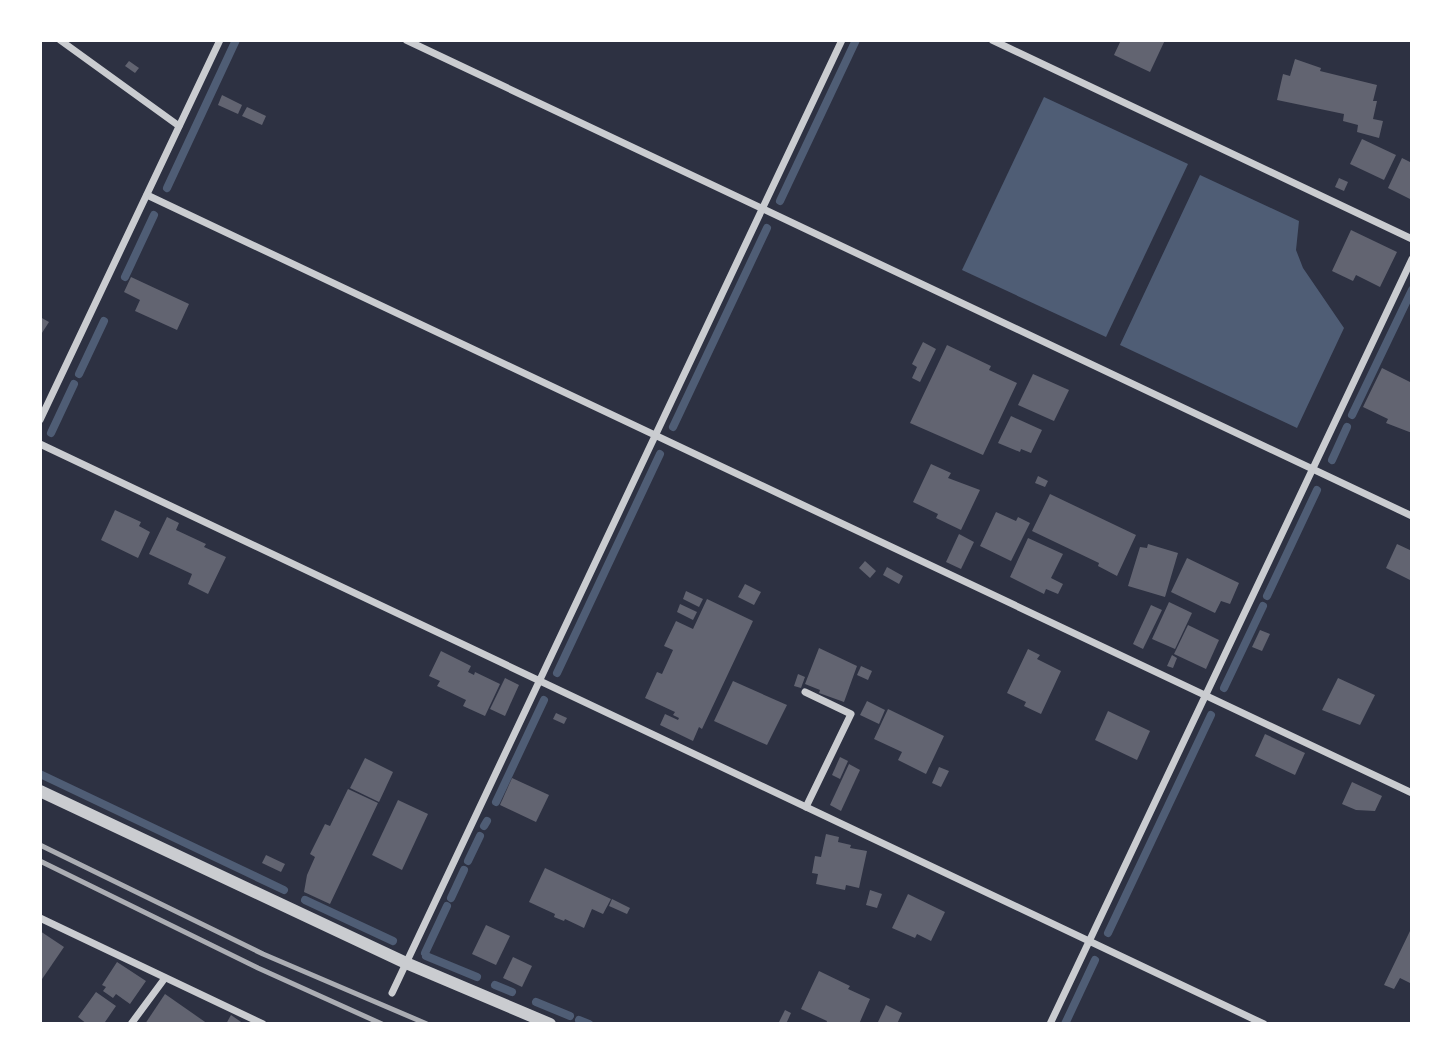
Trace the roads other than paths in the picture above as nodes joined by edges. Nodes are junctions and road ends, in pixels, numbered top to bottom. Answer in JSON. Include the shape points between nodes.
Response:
{"nodes":[{"id":1,"x":60,"y":40,"type":"edge"},
{"id":2,"x":220,"y":40,"type":"edge"},
{"id":3,"x":406,"y":40,"type":"edge"},
{"id":4,"x":842,"y":40,"type":"edge"},
{"id":5,"x":992,"y":40,"type":"edge"},
{"id":6,"x":179,"y":126,"type":"junction"},
{"id":7,"x":147,"y":195,"type":"junction"},
{"id":8,"x":762,"y":209,"type":"junction"},
{"id":9,"x":1412,"y":239,"type":"edge"},
{"id":10,"x":1412,"y":259,"type":"edge"},
{"id":11,"x":40,"y":420,"type":"edge"},
{"id":12,"x":655,"y":435,"type":"junction"},
{"id":13,"x":40,"y":444,"type":"edge"},
{"id":14,"x":1312,"y":469,"type":"junction"},
{"id":15,"x":1412,"y":516,"type":"edge"},
{"id":16,"x":539,"y":681,"type":"junction"},
{"id":17,"x":805,"y":692,"type":"dead end"},
{"id":18,"x":1206,"y":695,"type":"junction"},
{"id":19,"x":40,"y":791,"type":"edge"},
{"id":20,"x":1412,"y":793,"type":"edge"},
{"id":21,"x":806,"y":807,"type":"junction"},
{"id":22,"x":40,"y":918,"type":"edge"},
{"id":23,"x":1090,"y":941,"type":"junction"},
{"id":24,"x":406,"y":963,"type":"junction"},
{"id":25,"x":165,"y":978,"type":"junction"},
{"id":26,"x":392,"y":993,"type":"dead end"},
{"id":27,"x":131,"y":1024,"type":"edge"},
{"id":28,"x":263,"y":1024,"type":"edge"},
{"id":29,"x":550,"y":1024,"type":"edge"},
{"id":30,"x":1050,"y":1024,"type":"edge"},
{"id":31,"x":1264,"y":1024,"type":"edge"}],
"edges":[{"from":1,"to":6,"type":"street"},
{"from":2,"to":6,"type":"street"},
{"from":3,"to":8,"type":"street"},
{"from":4,"to":8,"type":"street"},
{"from":5,"to":9,"type":"street"},
{"from":6,"to":7,"type":"street"},
{"from":7,"to":11,"type":"street"},
{"from":7,"to":12,"type":"street"},
{"from":8,"to":12,"type":"street"},
{"from":8,"to":14,"type":"street"},
{"from":10,"to":14,"type":"street"},
{"from":12,"to":16,"type":"street"},
{"from":12,"to":18,"type":"street"},
{"from":13,"to":16,"type":"street"},
{"from":14,"to":15,"type":"street"},
{"from":14,"to":18,"type":"street"},
{"from":16,"to":21,"type":"street"},
{"from":16,"to":24,"type":"street"},
{"from":17,"to":21,"type":"street","via":[[851,714]]},
{"from":18,"to":20,"type":"street"},
{"from":18,"to":23,"type":"street"},
{"from":19,"to":24,"type":"street"},
{"from":21,"to":23,"type":"street"},
{"from":22,"to":25,"type":"street"},
{"from":23,"to":30,"type":"street"},
{"from":23,"to":31,"type":"street"},
{"from":24,"to":26,"type":"street"},
{"from":24,"to":29,"type":"street"},
{"from":25,"to":27,"type":"street"},
{"from":25,"to":28,"type":"street"}]}
